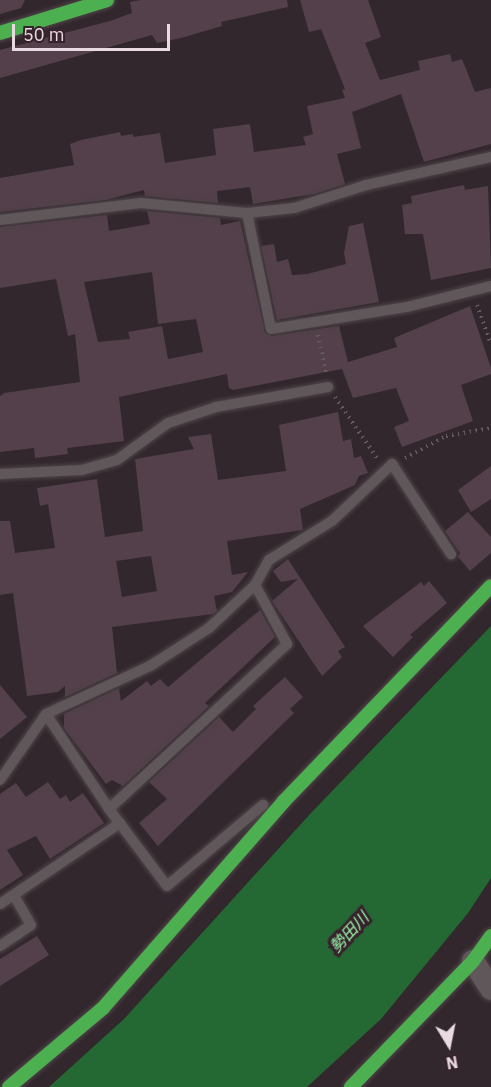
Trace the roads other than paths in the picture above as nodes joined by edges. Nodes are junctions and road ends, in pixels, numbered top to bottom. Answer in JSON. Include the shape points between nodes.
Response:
{"nodes":[{"id":1,"x":107,"y":0,"type":"edge"},
{"id":2,"x":0,"y":33,"type":"edge"},
{"id":3,"x":491,"y":157,"type":"edge"},
{"id":4,"x":247,"y":213,"type":"junction"},
{"id":5,"x":0,"y":220,"type":"edge"},
{"id":6,"x":491,"y":286,"type":"edge"},
{"id":7,"x":328,"y":387,"type":"road end"},
{"id":8,"x":0,"y":474,"type":"edge"},
{"id":9,"x":451,"y":554,"type":"dead end"},
{"id":10,"x":255,"y":585,"type":"junction"},
{"id":11,"x":491,"y":586,"type":"edge"},
{"id":12,"x":46,"y":714,"type":"junction"},
{"id":13,"x":0,"y":780,"type":"edge"},
{"id":14,"x":284,"y":801,"type":"junction"},
{"id":15,"x":109,"y":809,"type":"junction"},
{"id":16,"x":120,"y":823,"type":"junction"},
{"id":17,"x":14,"y":895,"type":"junction"},
{"id":18,"x":0,"y":904,"type":"edge"},
{"id":19,"x":491,"y":936,"type":"edge"},
{"id":20,"x":0,"y":946,"type":"edge"},
{"id":21,"x":473,"y":961,"type":"junction"},
{"id":22,"x":491,"y":989,"type":"edge"},
{"id":23,"x":9,"y":1087,"type":"edge"},
{"id":24,"x":351,"y":1087,"type":"edge"}],
"edges":[{"from":1,"to":2,"type":"street"},
{"from":3,"to":4,"type":"lane","via":[[366,185],[294,208]]},
{"from":4,"to":5,"type":"lane","via":[[141,203]]},
{"from":4,"to":6,"type":"lane","via":[[271,329],[473,293]]},
{"from":7,"to":8,"type":"lane","via":[[197,413],[168,423],[117,460],[82,470]]},
{"from":9,"to":10,"type":"lane","via":[[388,466],[332,521],[269,560]]},
{"from":10,"to":12,"type":"lane","via":[[210,628],[150,666]]},
{"from":10,"to":15,"type":"lane","via":[[287,644]]},
{"from":11,"to":14,"type":"street"},
{"from":12,"to":13,"type":"lane"},
{"from":12,"to":15,"type":"lane"},
{"from":14,"to":16,"type":"lane","via":[[261,806],[167,886]]},
{"from":14,"to":23,"type":"street","via":[[102,1008]]},
{"from":15,"to":16,"type":"lane"},
{"from":16,"to":17,"type":"lane"},
{"from":17,"to":18,"type":"lane"},
{"from":17,"to":20,"type":"lane","via":[[31,925]]},
{"from":19,"to":21,"type":"street"},
{"from":21,"to":22,"type":"street"},
{"from":21,"to":24,"type":"street"}]}
